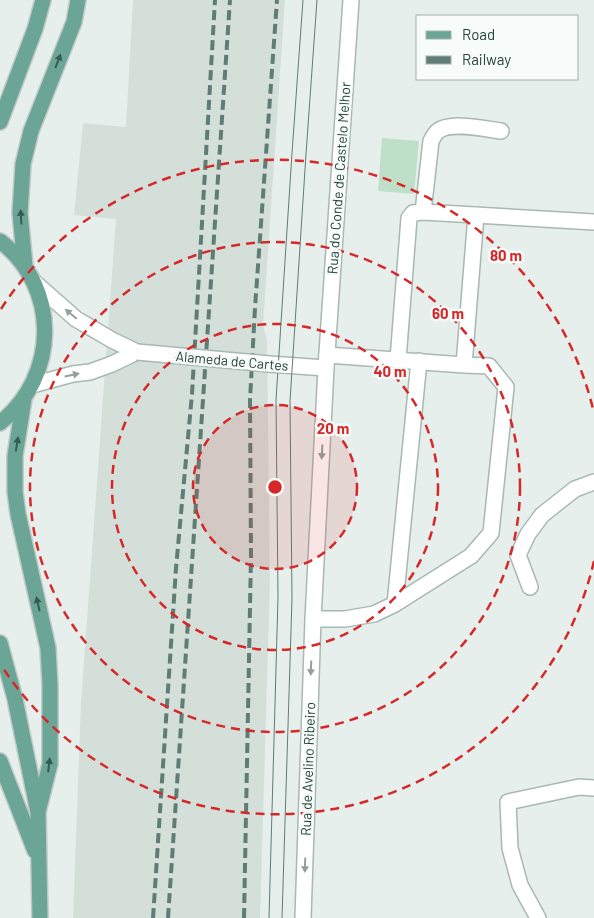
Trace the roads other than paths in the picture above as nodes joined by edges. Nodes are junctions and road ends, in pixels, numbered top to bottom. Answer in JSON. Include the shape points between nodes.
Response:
{"nodes":[{"id":1,"x":43,"y":0,"type":"edge"},
{"id":2,"x":78,"y":0,"type":"edge"},
{"id":3,"x":351,"y":0,"type":"edge"},
{"id":4,"x":0,"y":122,"type":"edge"},
{"id":5,"x":501,"y":131,"type":"dead end"},
{"id":6,"x":422,"y":212,"type":"junction"},
{"id":7,"x":476,"y":216,"type":"junction"},
{"id":8,"x":594,"y":222,"type":"edge"},
{"id":9,"x":0,"y":241,"type":"edge"},
{"id":10,"x":25,"y":266,"type":"junction"},
{"id":11,"x":34,"y":282,"type":"junction"},
{"id":12,"x":137,"y":352,"type":"junction"},
{"id":13,"x":398,"y":360,"type":"junction"},
{"id":14,"x":418,"y":361,"type":"junction"},
{"id":15,"x":326,"y":362,"type":"junction"},
{"id":16,"x":464,"y":365,"type":"junction"},
{"id":17,"x":32,"y":385,"type":"junction"},
{"id":18,"x":24,"y":399,"type":"junction"},
{"id":19,"x":0,"y":423,"type":"edge"},
{"id":20,"x":594,"y":482,"type":"edge"},
{"id":21,"x":530,"y":587,"type":"dead end"},
{"id":22,"x":395,"y":604,"type":"junction"},
{"id":23,"x":313,"y":619,"type":"junction"},
{"id":24,"x":0,"y":643,"type":"edge"},
{"id":25,"x":0,"y":761,"type":"edge"},
{"id":26,"x":594,"y":788,"type":"edge"},
{"id":27,"x":38,"y":812,"type":"junction"},
{"id":28,"x":39,"y":862,"type":"junction"},
{"id":29,"x":40,"y":918,"type":"edge"},
{"id":30,"x":303,"y":918,"type":"edge"},
{"id":31,"x":538,"y":918,"type":"edge"}],
"edges":[{"from":1,"to":4,"type":"main road"},
{"from":10,"to":2,"type":"main road","one_way":true,"via":[[20,213],[23,164],[31,131],[74,22]]},
{"from":3,"to":15,"type":"street","name":"Rua do Conde de Castelo Melhor"},
{"from":5,"to":6,"type":"street","via":[[458,126],[445,127],[437,132],[431,141]]},
{"from":6,"to":7,"type":"street"},
{"from":6,"to":13,"type":"street","via":[[413,213],[409,218]]},
{"from":7,"to":8,"type":"street"},
{"from":7,"to":16,"type":"street"},
{"from":9,"to":10,"type":"main road"},
{"from":10,"to":11,"type":"main road"},
{"from":12,"to":11,"type":"street","name":"Alameda de Cartes","one_way":true,"via":[[76,319]]},
{"from":11,"to":17,"type":"main road","via":[[42,305],[45,329],[43,354]]},
{"from":12,"to":15,"type":"street","name":"Alameda de Cartes","bridge":true,"via":[[269,364]]},
{"from":17,"to":12,"type":"street","one_way":true,"via":[[90,372]]},
{"from":13,"to":14,"type":"street"},
{"from":13,"to":15,"type":"street"},
{"from":14,"to":16,"type":"street"},
{"from":14,"to":22,"type":"street"},
{"from":15,"to":23,"type":"street","name":"Rua do Conde de Castelo Melhor","one_way":true},
{"from":16,"to":22,"type":"street","via":[[489,366],[506,387],[491,533],[470,556]]},
{"from":17,"to":18,"type":"main road"},
{"from":18,"to":19,"type":"main road"},
{"from":27,"to":18,"type":"main road","one_way":true,"via":[[50,764],[50,685],[48,648],[15,492],[15,456]]},
{"from":20,"to":21,"type":"street","via":[[575,488],[542,515],[528,534],[518,555]]},
{"from":22,"to":23,"type":"street","via":[[374,614],[345,619]]},
{"from":23,"to":30,"type":"street","name":"Rua de Avelino Ribeiro","one_way":true},
{"from":24,"to":27,"type":"main road"},
{"from":25,"to":28,"type":"main road"},
{"from":26,"to":31,"type":"street","via":[[578,787],[508,802],[510,848],[520,885]]},
{"from":27,"to":28,"type":"main road"},
{"from":28,"to":29,"type":"main road"}]}
